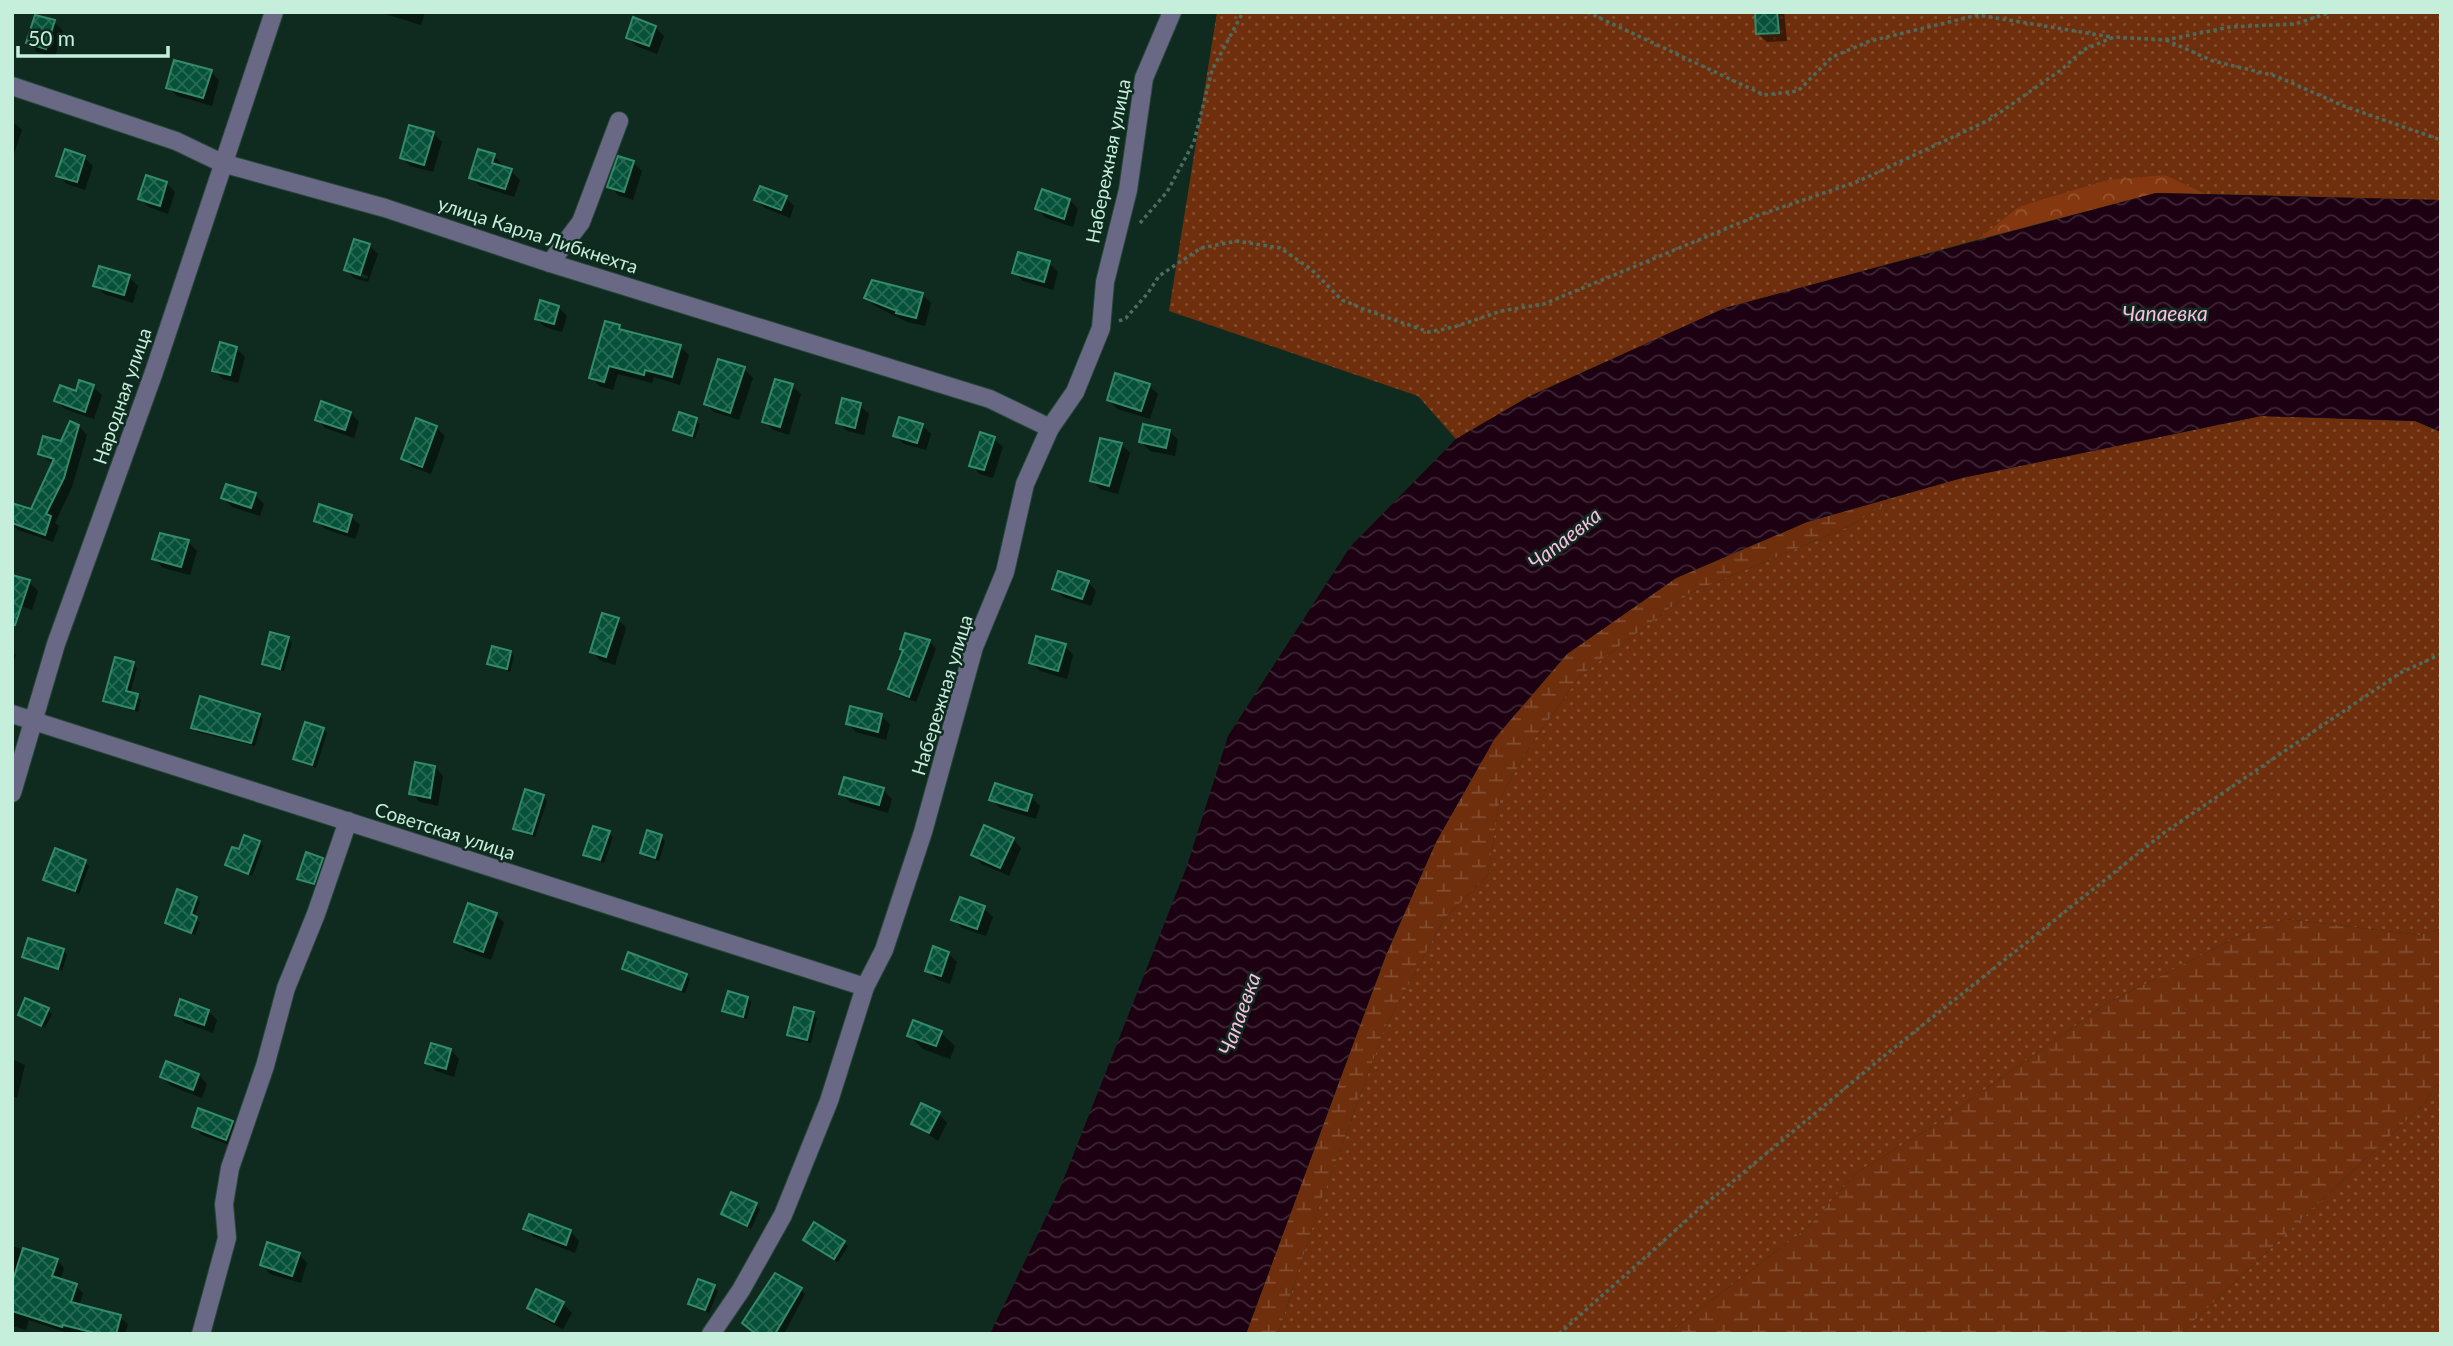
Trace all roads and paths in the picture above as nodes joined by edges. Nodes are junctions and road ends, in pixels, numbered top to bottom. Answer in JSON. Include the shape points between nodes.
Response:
{"nodes":[{"id":1,"x":274,"y":12,"type":"edge"},
{"id":2,"x":1172,"y":12,"type":"edge"},
{"id":3,"x":1248,"y":12,"type":"edge"},
{"id":4,"x":1587,"y":12,"type":"edge"},
{"id":5,"x":2331,"y":12,"type":"edge"},
{"id":6,"x":1241,"y":13,"type":"edge"},
{"id":7,"x":2114,"y":37,"type":"junction"},
{"id":8,"x":2165,"y":40,"type":"junction"},
{"id":9,"x":12,"y":86,"type":"edge"},
{"id":10,"x":619,"y":121,"type":"dead end"},
{"id":11,"x":2441,"y":140,"type":"edge"},
{"id":12,"x":222,"y":163,"type":"junction"},
{"id":13,"x":1135,"y":229,"type":"dead end"},
{"id":14,"x":550,"y":263,"type":"junction"},
{"id":15,"x":1101,"y":328,"type":"junction"},
{"id":16,"x":1050,"y":428,"type":"junction"},
{"id":17,"x":2441,"y":654,"type":"edge"},
{"id":18,"x":12,"y":714,"type":"edge"},
{"id":19,"x":35,"y":721,"type":"junction"},
{"id":20,"x":12,"y":793,"type":"edge"},
{"id":21,"x":348,"y":821,"type":"junction"},
{"id":22,"x":865,"y":987,"type":"junction"},
{"id":23,"x":201,"y":1334,"type":"edge"},
{"id":24,"x":711,"y":1334,"type":"edge"},
{"id":25,"x":1559,"y":1334,"type":"edge"}],
"edges":[{"from":1,"to":12,"type":"street","name":"Народная улица"},
{"from":2,"to":15,"type":"street","name":"Набережная улица","via":[[1144,78],[1128,190],[1105,282]]},
{"from":3,"to":6,"type":"path"},
{"from":4,"to":7,"type":"path","via":[[1764,95],[1798,91],[1832,57],[1870,41],[1978,15]]},
{"from":5,"to":8,"type":"path","via":[[2295,24],[2230,27]]},
{"from":6,"to":13,"type":"path","via":[[1212,70],[1194,142],[1167,192]]},
{"from":7,"to":8,"type":"path"},
{"from":7,"to":15,"type":"path","via":[[2083,50],[1989,120],[1859,181],[1759,215],[1544,304],[1429,332],[1342,299],[1280,248],[1237,241],[1201,248],[1159,275],[1126,317]]},
{"from":8,"to":11,"type":"path","via":[[2213,61],[2276,76]]},
{"from":9,"to":12,"type":"street","name":"улица Карла Либкнехта","via":[[176,141]]},
{"from":10,"to":14,"type":"street","via":[[580,222]]},
{"from":12,"to":14,"type":"street","name":"улица Карла Либкнехта","via":[[386,208]]},
{"from":12,"to":19,"type":"street","name":"Народная улица","via":[[154,372],[56,644]]},
{"from":14,"to":16,"type":"street","name":"улица Карла Либкнехта","via":[[977,395]]},
{"from":15,"to":16,"type":"street","name":"Набережная улица","via":[[1075,392]]},
{"from":16,"to":22,"type":"street","name":"Набережная улица","via":[[1025,484],[1006,572],[974,647],[897,911]]},
{"from":17,"to":25,"type":"path","via":[[2400,673],[2165,832],[1874,1064],[1697,1211]]},
{"from":18,"to":19,"type":"street","name":"Советская улица"},
{"from":19,"to":20,"type":"street","name":"Народная улица"},
{"from":19,"to":21,"type":"street","name":"Советская улица"},
{"from":21,"to":22,"type":"street","name":"Советская улица"},
{"from":21,"to":23,"type":"street","via":[[286,988],[230,1168],[224,1204],[228,1238]]},
{"from":22,"to":24,"type":"street","name":"Набережная улица","via":[[829,1101],[783,1215]]}]}
